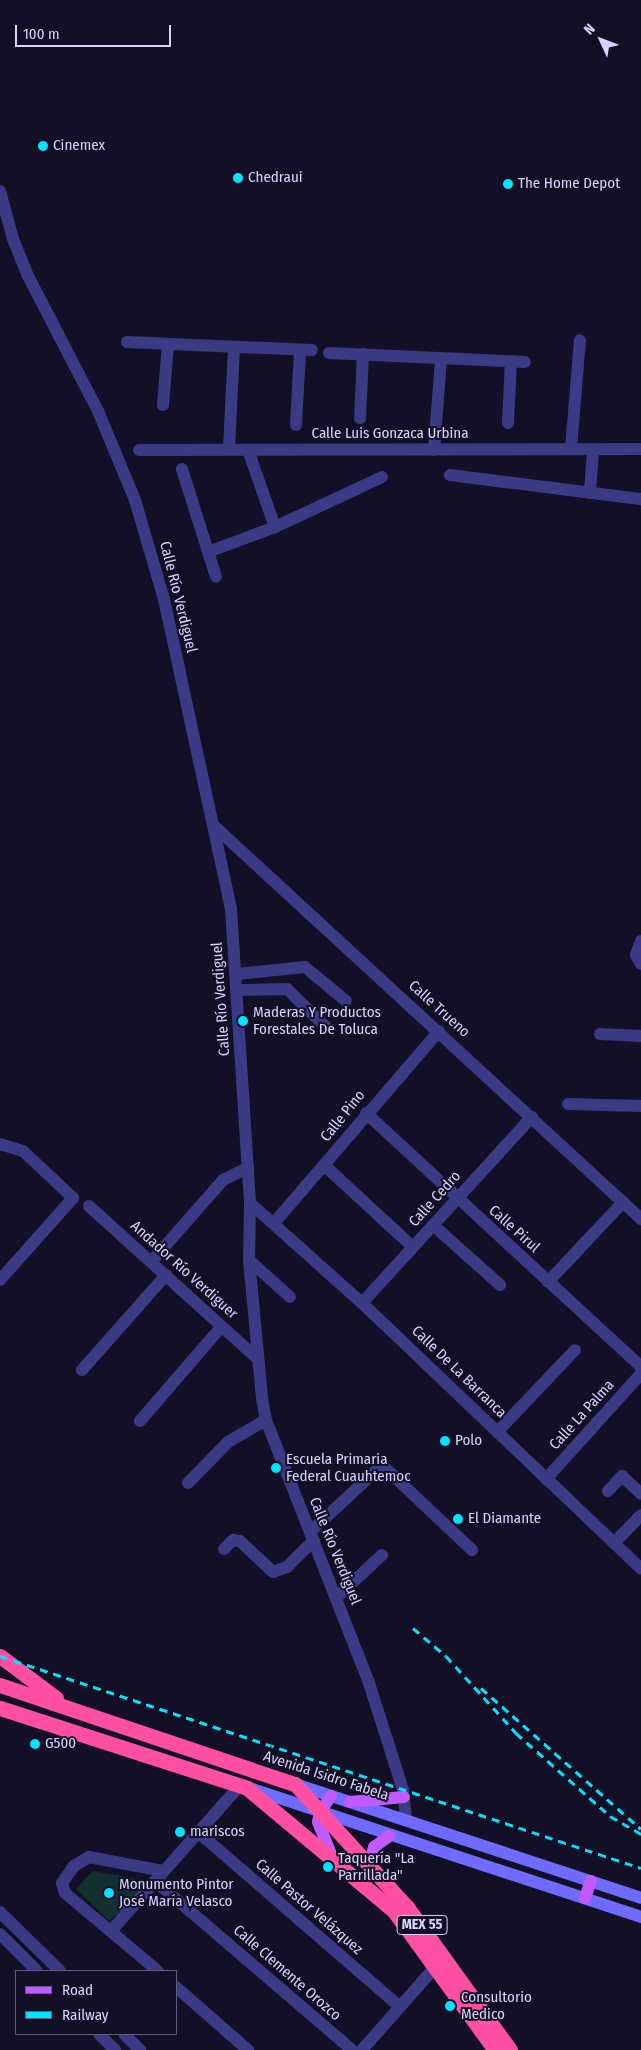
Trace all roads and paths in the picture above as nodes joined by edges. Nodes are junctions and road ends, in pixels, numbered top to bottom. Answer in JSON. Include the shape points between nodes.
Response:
{"nodes":[{"id":1,"x":0,"y":191,"type":"edge"},
{"id":2,"x":580,"y":340,"type":"dead end"},
{"id":3,"x":127,"y":342,"type":"dead end"},
{"id":4,"x":168,"y":344,"type":"junction"},
{"id":5,"x":234,"y":347,"type":"junction"},
{"id":6,"x":329,"y":352,"type":"dead end"},
{"id":7,"x":363,"y":354,"type":"junction"},
{"id":8,"x":441,"y":358,"type":"junction"},
{"id":9,"x":512,"y":362,"type":"junction"},
{"id":10,"x":525,"y":362,"type":"dead end"},
{"id":11,"x":163,"y":405,"type":"dead end"},
{"id":12,"x":360,"y":418,"type":"dead end"},
{"id":13,"x":508,"y":423,"type":"dead end"},
{"id":14,"x":296,"y":425,"type":"dead end"},
{"id":15,"x":229,"y":449,"type":"junction"},
{"id":16,"x":571,"y":449,"type":"junction"},
{"id":17,"x":641,"y":449,"type":"edge"},
{"id":18,"x":138,"y":450,"type":"dead end"},
{"id":19,"x":248,"y":450,"type":"junction"},
{"id":20,"x":434,"y":450,"type":"junction"},
{"id":21,"x":593,"y":450,"type":"junction"},
{"id":22,"x":182,"y":469,"type":"dead end"},
{"id":23,"x":450,"y":475,"type":"dead end"},
{"id":24,"x":382,"y":477,"type":"dead end"},
{"id":25,"x":590,"y":493,"type":"junction"},
{"id":26,"x":641,"y":499,"type":"edge"},
{"id":27,"x":275,"y":527,"type":"junction"},
{"id":28,"x":208,"y":552,"type":"junction"},
{"id":29,"x":216,"y":577,"type":"dead end"},
{"id":30,"x":213,"y":825,"type":"junction"},
{"id":31,"x":641,"y":942,"type":"edge"},
{"id":32,"x":641,"y":964,"type":"edge"},
{"id":33,"x":236,"y":974,"type":"junction"},
{"id":34,"x":237,"y":990,"type":"junction"},
{"id":35,"x":346,"y":1001,"type":"dead end"},
{"id":36,"x":326,"y":1027,"type":"dead end"},
{"id":37,"x":439,"y":1031,"type":"junction"},
{"id":38,"x":600,"y":1034,"type":"dead end"},
{"id":39,"x":641,"y":1036,"type":"edge"},
{"id":40,"x":568,"y":1104,"type":"dead end"},
{"id":41,"x":641,"y":1106,"type":"edge"},
{"id":42,"x":366,"y":1113,"type":"junction"},
{"id":43,"x":532,"y":1117,"type":"junction"},
{"id":44,"x":0,"y":1144,"type":"edge"},
{"id":45,"x":324,"y":1165,"type":"junction"},
{"id":46,"x":248,"y":1168,"type":"junction"},
{"id":47,"x":456,"y":1199,"type":"junction"},
{"id":48,"x":622,"y":1202,"type":"junction"},
{"id":49,"x":250,"y":1203,"type":"junction"},
{"id":50,"x":88,"y":1206,"type":"dead end"},
{"id":51,"x":641,"y":1219,"type":"edge"},
{"id":52,"x":274,"y":1224,"type":"junction"},
{"id":53,"x":433,"y":1225,"type":"junction"},
{"id":54,"x":413,"y":1247,"type":"junction"},
{"id":55,"x":249,"y":1260,"type":"junction"},
{"id":56,"x":151,"y":1262,"type":"junction"},
{"id":57,"x":166,"y":1275,"type":"junction"},
{"id":58,"x":0,"y":1280,"type":"edge"},
{"id":59,"x":548,"y":1282,"type":"junction"},
{"id":60,"x":500,"y":1285,"type":"dead end"},
{"id":61,"x":290,"y":1297,"type":"dead end"},
{"id":62,"x":362,"y":1302,"type":"junction"},
{"id":63,"x":222,"y":1326,"type":"junction"},
{"id":64,"x":575,"y":1350,"type":"dead end"},
{"id":65,"x":258,"y":1359,"type":"junction"},
{"id":66,"x":641,"y":1367,"type":"edge"},
{"id":67,"x":82,"y":1370,"type":"dead end"},
{"id":68,"x":641,"y":1374,"type":"edge"},
{"id":69,"x":266,"y":1420,"type":"junction"},
{"id":70,"x":140,"y":1421,"type":"dead end"},
{"id":71,"x":497,"y":1432,"type":"junction"},
{"id":72,"x":546,"y":1479,"type":"junction"},
{"id":73,"x":188,"y":1483,"type":"dead end"},
{"id":74,"x":608,"y":1491,"type":"dead end"},
{"id":75,"x":641,"y":1494,"type":"edge"},
{"id":76,"x":641,"y":1515,"type":"edge"},
{"id":77,"x":312,"y":1536,"type":"junction"},
{"id":78,"x":614,"y":1543,"type":"junction"},
{"id":79,"x":224,"y":1549,"type":"dead end"},
{"id":80,"x":472,"y":1550,"type":"dead end"},
{"id":81,"x":382,"y":1555,"type":"dead end"},
{"id":82,"x":641,"y":1568,"type":"edge"},
{"id":83,"x":336,"y":1598,"type":"junction"},
{"id":84,"x":0,"y":1656,"type":"edge"},
{"id":85,"x":0,"y":1685,"type":"edge"},
{"id":86,"x":67,"y":1707,"type":"junction"},
{"id":87,"x":0,"y":1708,"type":"edge"},
{"id":88,"x":295,"y":1784,"type":"junction"},
{"id":89,"x":244,"y":1786,"type":"junction"},
{"id":90,"x":331,"y":1796,"type":"junction"},
{"id":91,"x":404,"y":1797,"type":"junction"},
{"id":92,"x":350,"y":1802,"type":"junction"},
{"id":93,"x":320,"y":1812,"type":"junction"},
{"id":94,"x":406,"y":1820,"type":"junction"},
{"id":95,"x":198,"y":1832,"type":"junction"},
{"id":96,"x":389,"y":1836,"type":"junction"},
{"id":97,"x":331,"y":1855,"type":"junction"},
{"id":98,"x":369,"y":1865,"type":"junction"},
{"id":99,"x":159,"y":1876,"type":"junction"},
{"id":100,"x":591,"y":1881,"type":"junction"},
{"id":101,"x":585,"y":1898,"type":"junction"},
{"id":102,"x":641,"y":1898,"type":"edge"},
{"id":103,"x":0,"y":1912,"type":"edge"},
{"id":104,"x":641,"y":1917,"type":"edge"},
{"id":105,"x":111,"y":1931,"type":"junction"},
{"id":106,"x":0,"y":1934,"type":"edge"},
{"id":107,"x":37,"y":1948,"type":"junction"},
{"id":108,"x":25,"y":1959,"type":"junction"},
{"id":109,"x":436,"y":1966,"type":"junction"},
{"id":110,"x":36,"y":1970,"type":"edge"},
{"id":111,"x":59,"y":1970,"type":"edge"},
{"id":112,"x":157,"y":1970,"type":"edge"},
{"id":113,"x":178,"y":1990,"type":"edge"},
{"id":114,"x":400,"y":2007,"type":"junction"},
{"id":115,"x":100,"y":2035,"type":"edge"},
{"id":116,"x":125,"y":2035,"type":"edge"},
{"id":117,"x":115,"y":2050,"type":"edge"},
{"id":118,"x":140,"y":2050,"type":"edge"},
{"id":119,"x":248,"y":2050,"type":"edge"},
{"id":120,"x":352,"y":2050,"type":"edge"},
{"id":121,"x":362,"y":2050,"type":"edge"},
{"id":122,"x":496,"y":2050,"type":"edge"},
{"id":123,"x":510,"y":2050,"type":"edge"}],
"edges":[{"from":1,"to":30,"type":"street","name":"Calle Río Verdiguel","via":[[27,274],[98,411],[135,500],[164,599]]},
{"from":2,"to":16,"type":"street"},
{"from":3,"to":4,"type":"street"},
{"from":4,"to":5,"type":"street"},
{"from":4,"to":11,"type":"street"},
{"from":5,"to":14,"type":"street","via":[[306,350]]},
{"from":5,"to":15,"type":"street"},
{"from":6,"to":7,"type":"street"},
{"from":7,"to":8,"type":"street"},
{"from":7,"to":12,"type":"street"},
{"from":8,"to":9,"type":"street"},
{"from":8,"to":20,"type":"street"},
{"from":9,"to":10,"type":"street"},
{"from":9,"to":13,"type":"street"},
{"from":15,"to":18,"type":"street","name":"Calle Luis Gonzaca Urbina"},
{"from":15,"to":19,"type":"street","name":"Calle Luis Gonzaca Urbina"},
{"from":16,"to":20,"type":"street","name":"Calle Luis Gonzaca Urbina"},
{"from":16,"to":21,"type":"street","name":"Calle Luis Gonzaca Urbina"},
{"from":17,"to":21,"type":"street","name":"Calle Luis Gonzaca Urbina"},
{"from":19,"to":20,"type":"street","name":"Calle Luis Gonzaca Urbina"},
{"from":19,"to":27,"type":"street"},
{"from":21,"to":25,"type":"street"},
{"from":22,"to":28,"type":"street"},
{"from":23,"to":25,"type":"street"},
{"from":24,"to":27,"type":"street"},
{"from":25,"to":26,"type":"street"},
{"from":27,"to":28,"type":"street"},
{"from":28,"to":29,"type":"street"},
{"from":30,"to":33,"type":"street","name":"Calle Río Verdiguel","via":[[231,909]]},
{"from":30,"to":37,"type":"street","name":"Calle Trueno"},
{"from":31,"to":32,"type":"street","via":[[636,955]]},
{"from":33,"to":34,"type":"street","name":"Calle Río Verdiguel"},
{"from":33,"to":35,"type":"street","via":[[305,967]]},
{"from":34,"to":36,"type":"street","via":[[287,989]]},
{"from":34,"to":46,"type":"street","name":"Calle Río Verdiguel"},
{"from":37,"to":42,"type":"street","name":"Calle Pino"},
{"from":37,"to":43,"type":"street","name":"Calle Trueno"},
{"from":38,"to":39,"type":"street"},
{"from":40,"to":41,"type":"street"},
{"from":42,"to":45,"type":"street","name":"Calle Pino"},
{"from":42,"to":47,"type":"street","name":"Calle Pirul"},
{"from":43,"to":47,"type":"street","name":"Calle Cedro"},
{"from":43,"to":48,"type":"street","name":"Calle Trueno"},
{"from":44,"to":58,"type":"street","via":[[23,1151],[72,1194],[72,1202]]},
{"from":45,"to":52,"type":"street","name":"Calle Pino"},
{"from":45,"to":54,"type":"street"},
{"from":46,"to":49,"type":"street","name":"Calle Río Verdiguel"},
{"from":46,"to":56,"type":"street","via":[[223,1180]]},
{"from":47,"to":53,"type":"street","name":"Calle Cedro"},
{"from":47,"to":59,"type":"street","name":"Calle Pirul"},
{"from":48,"to":51,"type":"street","name":"Calle Trueno"},
{"from":48,"to":59,"type":"street"},
{"from":49,"to":52,"type":"street","name":"Calle De La Barranca"},
{"from":49,"to":55,"type":"street","name":"Calle Río Verdiguel"},
{"from":50,"to":56,"type":"street","name":"Andador Río Verdiguer"},
{"from":52,"to":62,"type":"street","name":"Calle De La Barranca"},
{"from":53,"to":54,"type":"street","name":"Calle Cedro"},
{"from":53,"to":60,"type":"street"},
{"from":54,"to":62,"type":"street","name":"Calle Cedro"},
{"from":55,"to":61,"type":"street"},
{"from":55,"to":65,"type":"street","name":"Calle Río Verdiguel"},
{"from":56,"to":57,"type":"street","name":"Andador Río Verdiguer"},
{"from":57,"to":63,"type":"street","name":"Andador Río Verdiguer"},
{"from":57,"to":67,"type":"street"},
{"from":59,"to":66,"type":"street","name":"Calle Pirul"},
{"from":62,"to":71,"type":"street","name":"Calle De La Barranca"},
{"from":63,"to":65,"type":"street","name":"Andador Río Verdiguer"},
{"from":63,"to":70,"type":"street"},
{"from":64,"to":71,"type":"street"},
{"from":65,"to":69,"type":"street","name":"Calle Río Verdiguel"},
{"from":68,"to":72,"type":"street","name":"Calle La Palma"},
{"from":69,"to":73,"type":"street","via":[[228,1442]]},
{"from":69,"to":77,"type":"street","name":"Calle Río Verdiguel"},
{"from":71,"to":72,"type":"street","name":"Calle De La Barranca"},
{"from":72,"to":78,"type":"street","name":"Calle De La Barranca"},
{"from":74,"to":75,"type":"street","via":[[622,1476]]},
{"from":76,"to":78,"type":"street"},
{"from":77,"to":79,"type":"street","via":[[286,1567],[273,1572],[237,1540]]},
{"from":77,"to":80,"type":"street","via":[[382,1465]]},
{"from":77,"to":83,"type":"street","name":"Calle Río Verdiguel"},
{"from":78,"to":82,"type":"street","name":"Calle De La Barranca"},
{"from":81,"to":83,"type":"street"},
{"from":83,"to":91,"type":"street","name":"Calle Río Verdiguel","via":[[368,1680]]},
{"from":84,"to":86,"type":"highway"},
{"from":85,"to":86,"type":"highway","name":"Avenida Isidro Fabela"},
{"from":86,"to":88,"type":"highway","name":"Avenida Isidro Fabela"},
{"from":87,"to":89,"type":"highway","number":"MEX 55"},
{"from":88,"to":90,"type":"main road","name":"Avenida Isidro Fabela"},
{"from":88,"to":93,"type":"highway"},
{"from":89,"to":93,"type":"main road","number":"MEX 55"},
{"from":89,"to":95,"type":"street"},
{"from":89,"to":97,"type":"highway","number":"MEX 55"},
{"from":90,"to":92,"type":"main road","name":"Avenida Isidro Fabela"},
{"from":90,"to":93,"type":"main road"},
{"from":91,"to":92,"type":"main road"},
{"from":91,"to":94,"type":"street","name":"Calle Río Verdiguel"},
{"from":92,"to":94,"type":"main road","name":"Avenida Isidro Fabela"},
{"from":93,"to":96,"type":"main road","number":"MEX 55"},
{"from":93,"to":97,"type":"main road","via":[[320,1835]]},
{"from":93,"to":98,"type":"highway","number":"MEX 55"},
{"from":94,"to":100,"type":"main road","name":"Avenida Isidro Fabela"},
{"from":95,"to":99,"type":"street"},
{"from":95,"to":114,"type":"street","name":"Calle Pastor Velázquez"},
{"from":96,"to":98,"type":"main road","via":[[374,1847]]},
{"from":96,"to":101,"type":"main road","number":"MEX 55"},
{"from":97,"to":109,"type":"highway","number":"MEX 55","via":[[394,1911]]},
{"from":98,"to":123,"type":"highway","number":"MEX 55","via":[[419,1922]]},
{"from":99,"to":105,"type":"street"},
{"from":99,"to":105,"type":"street","via":[[97,1856],[74,1866],[65,1877],[62,1889]]},
{"from":99,"to":120,"type":"street","name":"Calle Clemente Orozco"},
{"from":100,"to":101,"type":"main road"},
{"from":100,"to":102,"type":"main road","name":"Avenida Isidro Fabela"},
{"from":101,"to":104,"type":"main road","number":"MEX 55"},
{"from":103,"to":107,"type":"street"},
{"from":105,"to":112,"type":"street"},
{"from":106,"to":108,"type":"street"},
{"from":107,"to":108,"type":"street"},
{"from":107,"to":111,"type":"street"},
{"from":108,"to":110,"type":"street"},
{"from":109,"to":114,"type":"street"},
{"from":109,"to":122,"type":"highway","number":"MEX 55"},
{"from":113,"to":119,"type":"street"},
{"from":114,"to":121,"type":"street"},
{"from":115,"to":117,"type":"street"},
{"from":116,"to":118,"type":"street"}]}
